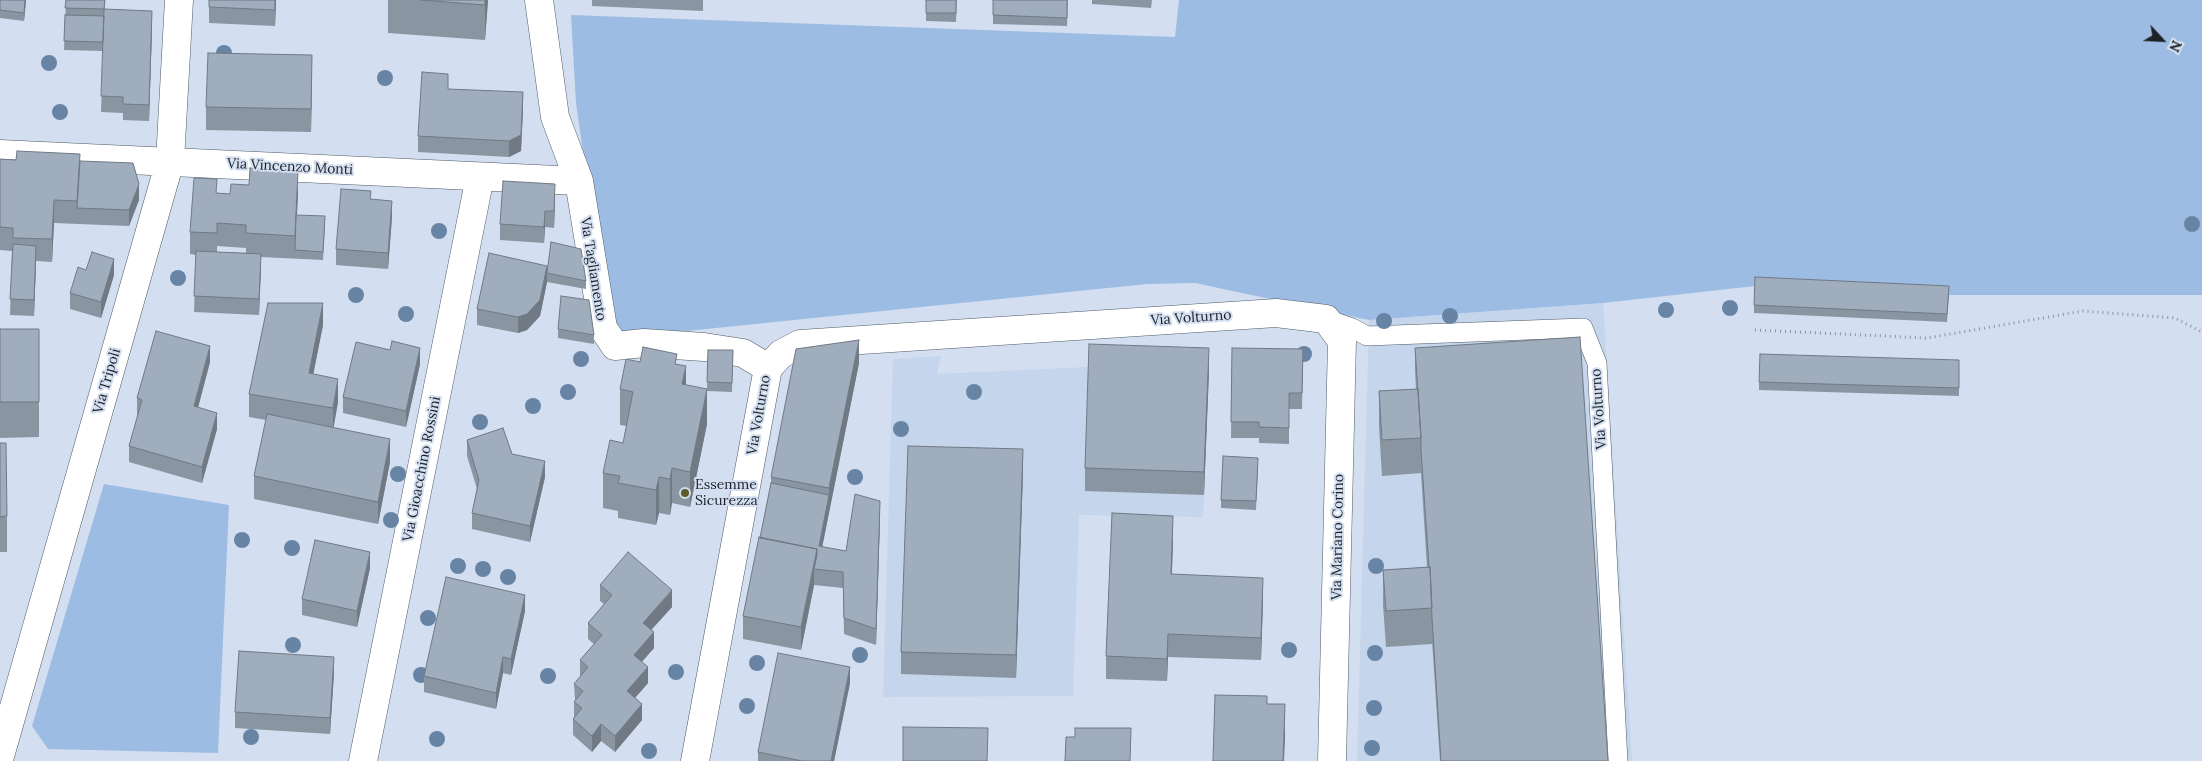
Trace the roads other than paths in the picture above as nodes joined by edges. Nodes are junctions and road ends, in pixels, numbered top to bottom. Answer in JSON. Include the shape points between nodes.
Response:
{"nodes":[{"id":1,"x":179,"y":0,"type":"edge"},
{"id":2,"x":539,"y":0,"type":"edge"},
{"id":3,"x":0,"y":154,"type":"edge"},
{"id":4,"x":170,"y":161,"type":"junction"},
{"id":5,"x":480,"y":177,"type":"junction"},
{"id":6,"x":580,"y":181,"type":"junction"},
{"id":7,"x":1326,"y":319,"type":"junction"},
{"id":8,"x":768,"y":368,"type":"junction"},
{"id":9,"x":0,"y":756,"type":"edge"},
{"id":10,"x":363,"y":761,"type":"edge"},
{"id":11,"x":696,"y":761,"type":"edge"},
{"id":12,"x":1332,"y":761,"type":"edge"},
{"id":13,"x":1618,"y":761,"type":"edge"}],
"edges":[{"from":1,"to":4,"type":"street","name":"Via Tripoli"},
{"from":2,"to":6,"type":"street","via":[[556,116]]},
{"from":3,"to":4,"type":"street","name":"Via Vincenzo Monti"},
{"from":4,"to":5,"type":"street","name":"Via Vincenzo Monti"},
{"from":4,"to":9,"type":"street","name":"Via Tripoli"},
{"from":5,"to":6,"type":"street","name":"Via Vincenzo Monti"},
{"from":5,"to":10,"type":"street","name":"Via Gioacchino Rossini"},
{"from":6,"to":8,"type":"street","name":"Via Tagliamento","via":[[603,328],[615,346],[644,343],[704,347],[743,353]]},
{"from":7,"to":8,"type":"street","name":"Via Volturno","via":[[1276,313],[800,344],[781,354]]},
{"from":7,"to":12,"type":"street","name":"Via Mariano Corino","via":[[1342,341]]},
{"from":7,"to":13,"type":"lane","name":"Via Volturno","via":[[1367,336],[1583,328],[1597,363]]},
{"from":8,"to":11,"type":"street","name":"Via Volturno"}]}
